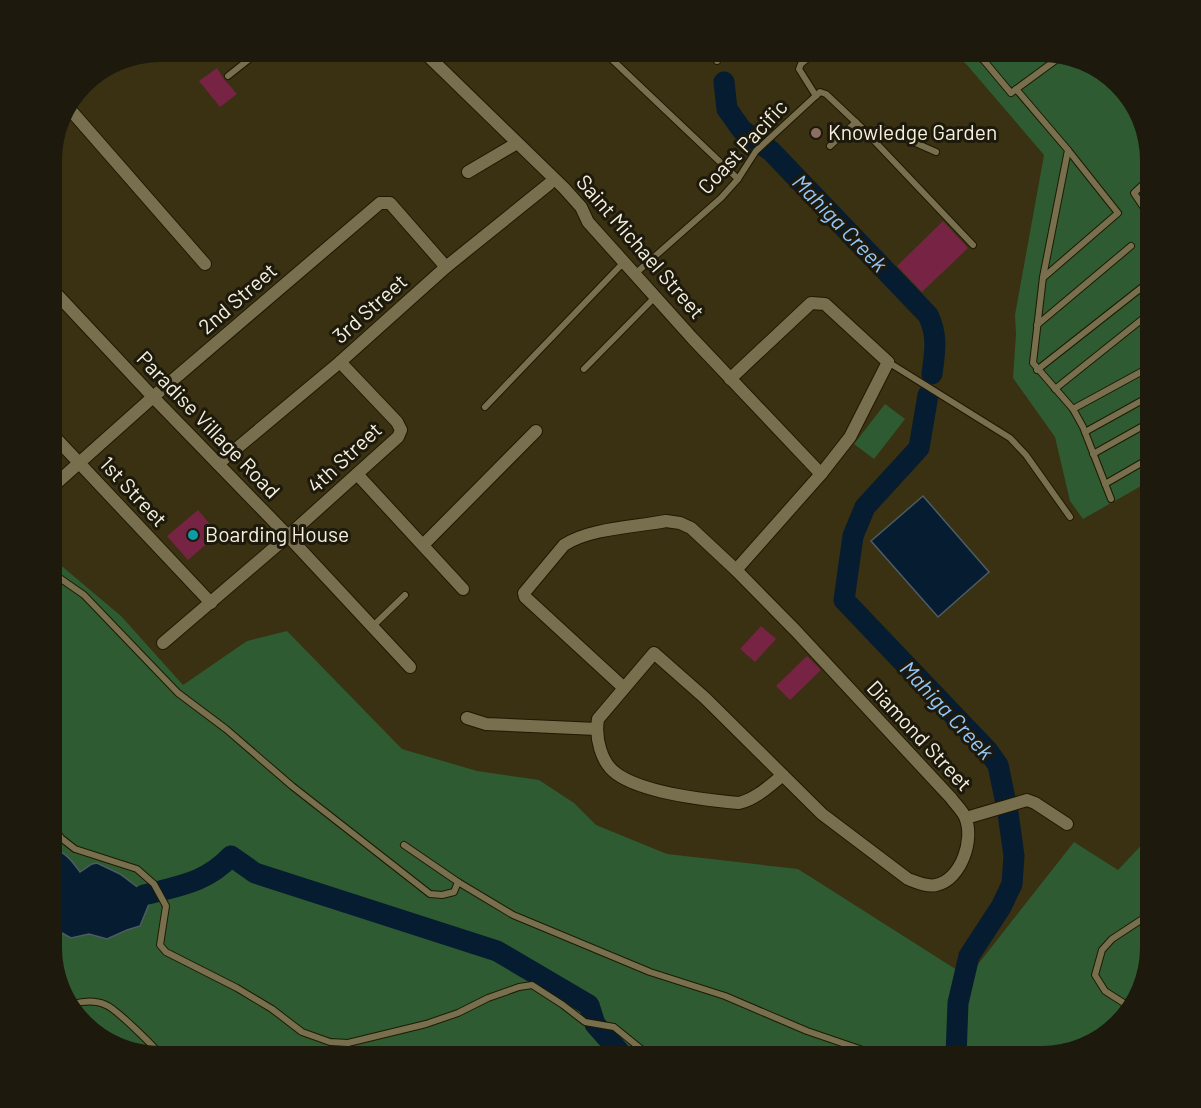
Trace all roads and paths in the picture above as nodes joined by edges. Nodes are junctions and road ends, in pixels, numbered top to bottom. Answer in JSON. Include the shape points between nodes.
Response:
{"nodes":[{"id":1,"x":246,"y":62,"type":"edge"},
{"id":2,"x":434,"y":62,"type":"edge"},
{"id":3,"x":615,"y":62,"type":"edge"},
{"id":4,"x":803,"y":62,"type":"edge"},
{"id":5,"x":985,"y":62,"type":"edge"},
{"id":6,"x":1052,"y":63,"type":"edge"},
{"id":7,"x":228,"y":76,"type":"dead end"},
{"id":8,"x":1016,"y":88,"type":"junction"},
{"id":9,"x":816,"y":96,"type":"junction"},
{"id":10,"x":74,"y":114,"type":"edge"},
{"id":11,"x":856,"y":122,"type":"junction"},
{"id":12,"x":872,"y":138,"type":"junction"},
{"id":13,"x":517,"y":143,"type":"junction"},
{"id":14,"x":830,"y":146,"type":"dead end"},
{"id":15,"x":1068,"y":150,"type":"junction"},
{"id":16,"x":936,"y":152,"type":"dead end"},
{"id":17,"x":468,"y":172,"type":"dead end"},
{"id":18,"x":738,"y":179,"type":"junction"},
{"id":19,"x":549,"y":184,"type":"dead end"},
{"id":20,"x":1139,"y":188,"type":"edge"},
{"id":21,"x":1139,"y":201,"type":"edge"},
{"id":22,"x":973,"y":245,"type":"dead end"},
{"id":23,"x":1131,"y":246,"type":"dead end"},
{"id":24,"x":625,"y":262,"type":"junction"},
{"id":25,"x":205,"y":264,"type":"dead end"},
{"id":26,"x":446,"y":267,"type":"junction"},
{"id":27,"x":636,"y":273,"type":"junction"},
{"id":28,"x":1043,"y":277,"type":"junction"},
{"id":29,"x":1139,"y":290,"type":"edge"},
{"id":30,"x":656,"y":296,"type":"junction"},
{"id":31,"x":62,"y":300,"type":"edge"},
{"id":32,"x":1139,"y":322,"type":"edge"},
{"id":33,"x":1037,"y":326,"type":"junction"},
{"id":34,"x":340,"y":362,"type":"junction"},
{"id":35,"x":888,"y":362,"type":"junction"},
{"id":36,"x":584,"y":369,"type":"dead end"},
{"id":37,"x":1037,"y":370,"type":"junction"},
{"id":38,"x":1139,"y":373,"type":"edge"},
{"id":39,"x":730,"y":379,"type":"junction"},
{"id":40,"x":1055,"y":389,"type":"junction"},
{"id":41,"x":153,"y":397,"type":"junction"},
{"id":42,"x":1139,"y":402,"type":"edge"},
{"id":43,"x":485,"y":407,"type":"dead end"},
{"id":44,"x":1073,"y":409,"type":"junction"},
{"id":45,"x":1139,"y":428,"type":"edge"},
{"id":46,"x":536,"y":432,"type":"dead end"},
{"id":47,"x":1085,"y":432,"type":"junction"},
{"id":48,"x":62,"y":445,"type":"edge"},
{"id":49,"x":1093,"y":454,"type":"junction"},
{"id":50,"x":79,"y":464,"type":"junction"},
{"id":51,"x":218,"y":464,"type":"junction"},
{"id":52,"x":1139,"y":464,"type":"edge"},
{"id":53,"x":357,"y":474,"type":"junction"},
{"id":54,"x":821,"y":474,"type":"junction"},
{"id":55,"x":62,"y":479,"type":"edge"},
{"id":56,"x":1105,"y":484,"type":"junction"},
{"id":57,"x":1111,"y":499,"type":"dead end"},
{"id":58,"x":1070,"y":517,"type":"dead end"},
{"id":59,"x":288,"y":536,"type":"junction"},
{"id":60,"x":423,"y":545,"type":"junction"},
{"id":61,"x":736,"y":570,"type":"junction"},
{"id":62,"x":62,"y":580,"type":"edge"},
{"id":63,"x":463,"y":589,"type":"dead end"},
{"id":64,"x":405,"y":595,"type":"dead end"},
{"id":65,"x":211,"y":603,"type":"junction"},
{"id":66,"x":372,"y":626,"type":"junction"},
{"id":67,"x":163,"y":643,"type":"dead end"},
{"id":68,"x":410,"y":667,"type":"dead end"},
{"id":69,"x":624,"y":687,"type":"junction"},
{"id":70,"x":467,"y":718,"type":"dead end"},
{"id":71,"x":597,"y":729,"type":"junction"},
{"id":72,"x":783,"y":775,"type":"junction"},
{"id":73,"x":966,"y":818,"type":"junction"},
{"id":74,"x":1067,"y":825,"type":"dead end"},
{"id":75,"x":62,"y":838,"type":"edge"},
{"id":76,"x":404,"y":845,"type":"dead end"},
{"id":77,"x":458,"y":882,"type":"junction"},
{"id":78,"x":1140,"y":921,"type":"edge"},
{"id":79,"x":78,"y":1003,"type":"edge"},
{"id":80,"x":1123,"y":1003,"type":"edge"},
{"id":81,"x":153,"y":1046,"type":"edge"},
{"id":82,"x":637,"y":1046,"type":"edge"},
{"id":83,"x":851,"y":1046,"type":"edge"}],
"edges":[{"from":1,"to":7,"type":"lane"},
{"from":2,"to":13,"type":"street","name":"Saint Michael Street"},
{"from":3,"to":18,"type":"lane"},
{"from":4,"to":9,"type":"lane","via":[[799,69]]},
{"from":5,"to":8,"type":"lane","via":[[1011,93]]},
{"from":6,"to":8,"type":"lane"},
{"from":8,"to":15,"type":"lane"},
{"from":9,"to":11,"type":"lane","name":"Coast Pacific","via":[[820,92],[826,94]]},
{"from":9,"to":18,"type":"lane","name":"Coast Pacific","via":[[756,151]]},
{"from":10,"to":25,"type":"street"},
{"from":11,"to":12,"type":"lane","name":"Coast Pacific"},
{"from":11,"to":14,"type":"lane"},
{"from":12,"to":16,"type":"lane","via":[[884,129]]},
{"from":12,"to":22,"type":"lane","name":"Coast Pacific"},
{"from":13,"to":17,"type":"street"},
{"from":13,"to":24,"type":"street","name":"Saint Michael Street","via":[[581,207],[588,222]]},
{"from":15,"to":28,"type":"lane"},
{"from":15,"to":28,"type":"lane","via":[[1118,213]]},
{"from":18,"to":27,"type":"lane","name":"Coast Pacific"},
{"from":19,"to":26,"type":"street","name":"3rd Street"},
{"from":20,"to":21,"type":"lane","via":[[1134,193]]},
{"from":23,"to":33,"type":"lane"},
{"from":24,"to":27,"type":"street","name":"Saint Michael Street"},
{"from":24,"to":43,"type":"lane"},
{"from":26,"to":34,"type":"street","name":"3rd Street"},
{"from":26,"to":41,"type":"street","name":"2nd Street","via":[[390,203],[380,203]]},
{"from":27,"to":30,"type":"street","name":"Saint Michael Street"},
{"from":28,"to":33,"type":"lane"},
{"from":29,"to":37,"type":"lane"},
{"from":30,"to":36,"type":"lane"},
{"from":30,"to":39,"type":"street","name":"Saint Michael Street"},
{"from":31,"to":41,"type":"street","name":"Paradise Village Road"},
{"from":32,"to":40,"type":"lane"},
{"from":33,"to":37,"type":"lane","via":[[1033,363]]},
{"from":34,"to":51,"type":"street","name":"3rd Street"},
{"from":34,"to":53,"type":"street","name":"4th Street","via":[[401,430]]},
{"from":35,"to":39,"type":"street","via":[[825,304],[810,303]]},
{"from":35,"to":54,"type":"street","via":[[850,437]]},
{"from":35,"to":58,"type":"lane","via":[[1010,438]]},
{"from":37,"to":40,"type":"lane"},
{"from":38,"to":44,"type":"lane"},
{"from":39,"to":54,"type":"street","name":"Saint Michael Street"},
{"from":40,"to":44,"type":"lane"},
{"from":41,"to":50,"type":"street","name":"2nd Street"},
{"from":41,"to":51,"type":"street","name":"Paradise Village Road"},
{"from":42,"to":47,"type":"lane"},
{"from":44,"to":47,"type":"lane"},
{"from":45,"to":49,"type":"lane"},
{"from":46,"to":60,"type":"street"},
{"from":47,"to":49,"type":"lane"},
{"from":48,"to":50,"type":"street","name":"1st Street"},
{"from":49,"to":56,"type":"lane"},
{"from":50,"to":55,"type":"street","name":"2nd Street"},
{"from":50,"to":65,"type":"street","name":"1st Street"},
{"from":51,"to":59,"type":"street","name":"Paradise Village Road"},
{"from":52,"to":56,"type":"lane"},
{"from":53,"to":59,"type":"street","name":"4th Street"},
{"from":53,"to":60,"type":"street"},
{"from":54,"to":61,"type":"street"},
{"from":56,"to":57,"type":"lane"},
{"from":59,"to":65,"type":"street","name":"4th Street"},
{"from":59,"to":66,"type":"street","name":"Paradise Village Road"},
{"from":60,"to":63,"type":"street"},
{"from":61,"to":69,"type":"street","name":"Diamond Street","via":[[691,528],[666,521],[585,535],[564,546],[523,595]]},
{"from":61,"to":73,"type":"street","name":"Diamond Street"},
{"from":62,"to":77,"type":"lane","via":[[84,595],[178,693],[430,894],[454,892]]},
{"from":64,"to":66,"type":"lane"},
{"from":65,"to":67,"type":"street","name":"4th Street"},
{"from":66,"to":68,"type":"street","name":"Paradise Village Road"},
{"from":69,"to":71,"type":"street","via":[[602,712]]},
{"from":69,"to":72,"type":"street","name":"Diamond Street","via":[[652,654],[657,654]]},
{"from":70,"to":71,"type":"street","via":[[486,724]]},
{"from":71,"to":72,"type":"street","via":[[601,752],[615,774],[670,794],[739,803],[756,796]]},
{"from":72,"to":73,"type":"street","name":"Diamond Street","via":[[822,814],[920,884],[935,885],[960,866],[966,850]]},
{"from":73,"to":74,"type":"street","via":[[1027,800]]},
{"from":75,"to":82,"type":"lane","via":[[75,849],[137,869],[154,884],[166,906],[160,945],[166,952],[237,988],[302,1032],[330,1042],[358,1041],[426,1024],[488,998],[532,986],[585,1022],[614,1027]]},
{"from":76,"to":77,"type":"lane"},
{"from":77,"to":83,"type":"lane","via":[[513,915]]},
{"from":78,"to":80,"type":"lane","via":[[1102,950],[1095,975],[1105,991]]},
{"from":79,"to":81,"type":"lane","via":[[108,1005]]}]}
